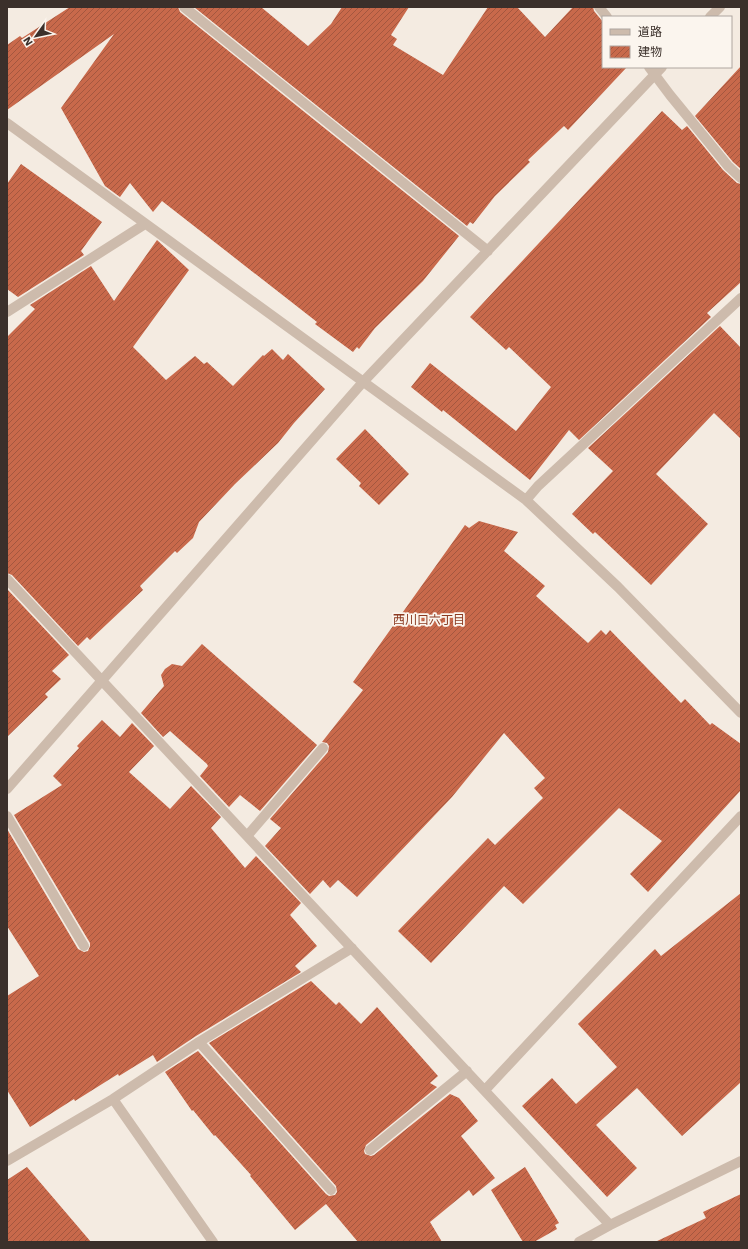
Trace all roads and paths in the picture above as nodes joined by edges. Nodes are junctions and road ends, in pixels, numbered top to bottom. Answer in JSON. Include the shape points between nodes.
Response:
{"nodes":[{"id":1,"x":184,"y":7,"type":"edge"},
{"id":2,"x":599,"y":7,"type":"edge"},
{"id":3,"x":720,"y":7,"type":"edge"},
{"id":4,"x":606,"y":16,"type":"edge"},
{"id":5,"x":711,"y":16,"type":"edge"},
{"id":6,"x":656,"y":69,"type":"edge"},
{"id":7,"x":7,"y":123,"type":"edge"},
{"id":8,"x":741,"y":178,"type":"edge"},
{"id":9,"x":145,"y":224,"type":"junction"},
{"id":10,"x":488,"y":250,"type":"junction"},
{"id":11,"x":741,"y":298,"type":"edge"},
{"id":12,"x":7,"y":312,"type":"edge"},
{"id":13,"x":363,"y":382,"type":"junction"},
{"id":14,"x":526,"y":500,"type":"junction"},
{"id":15,"x":7,"y":579,"type":"edge"},
{"id":16,"x":101,"y":681,"type":"junction"},
{"id":17,"x":741,"y":713,"type":"edge"},
{"id":18,"x":323,"y":748,"type":"dead end"},
{"id":19,"x":7,"y":789,"type":"edge"},
{"id":20,"x":7,"y":816,"type":"edge"},
{"id":21,"x":741,"y":816,"type":"edge"},
{"id":22,"x":247,"y":836,"type":"junction"},
{"id":23,"x":84,"y":946,"type":"dead end"},
{"id":24,"x":352,"y":948,"type":"junction"},
{"id":25,"x":199,"y":1042,"type":"junction"},
{"id":26,"x":467,"y":1071,"type":"junction"},
{"id":27,"x":485,"y":1090,"type":"junction"},
{"id":28,"x":113,"y":1099,"type":"junction"},
{"id":29,"x":370,"y":1150,"type":"dead end"},
{"id":30,"x":7,"y":1161,"type":"edge"},
{"id":31,"x":741,"y":1161,"type":"edge"},
{"id":32,"x":331,"y":1190,"type":"dead end"},
{"id":33,"x":610,"y":1225,"type":"junction"},
{"id":34,"x":213,"y":1242,"type":"edge"},
{"id":35,"x":579,"y":1242,"type":"edge"}],
"edges":[{"from":1,"to":10,"type":"street"},
{"from":2,"to":4,"type":"street"},
{"from":3,"to":5,"type":"street"},
{"from":6,"to":8,"type":"street","via":[[670,95],[728,166]]},
{"from":6,"to":10,"type":"street"},
{"from":7,"to":9,"type":"street"},
{"from":9,"to":12,"type":"street"},
{"from":9,"to":13,"type":"street"},
{"from":10,"to":13,"type":"street"},
{"from":11,"to":14,"type":"street"},
{"from":13,"to":14,"type":"street"},
{"from":13,"to":16,"type":"street"},
{"from":14,"to":17,"type":"street","via":[[618,587]]},
{"from":15,"to":16,"type":"street"},
{"from":16,"to":19,"type":"street"},
{"from":16,"to":22,"type":"street"},
{"from":18,"to":22,"type":"street"},
{"from":20,"to":23,"type":"street"},
{"from":21,"to":27,"type":"street"},
{"from":22,"to":24,"type":"street"},
{"from":24,"to":25,"type":"street"},
{"from":24,"to":26,"type":"street"},
{"from":25,"to":28,"type":"street"},
{"from":25,"to":32,"type":"street"},
{"from":26,"to":27,"type":"street"},
{"from":26,"to":29,"type":"street"},
{"from":27,"to":33,"type":"street"},
{"from":28,"to":30,"type":"street"},
{"from":28,"to":34,"type":"street"},
{"from":31,"to":33,"type":"street"},
{"from":33,"to":35,"type":"street"}]}
